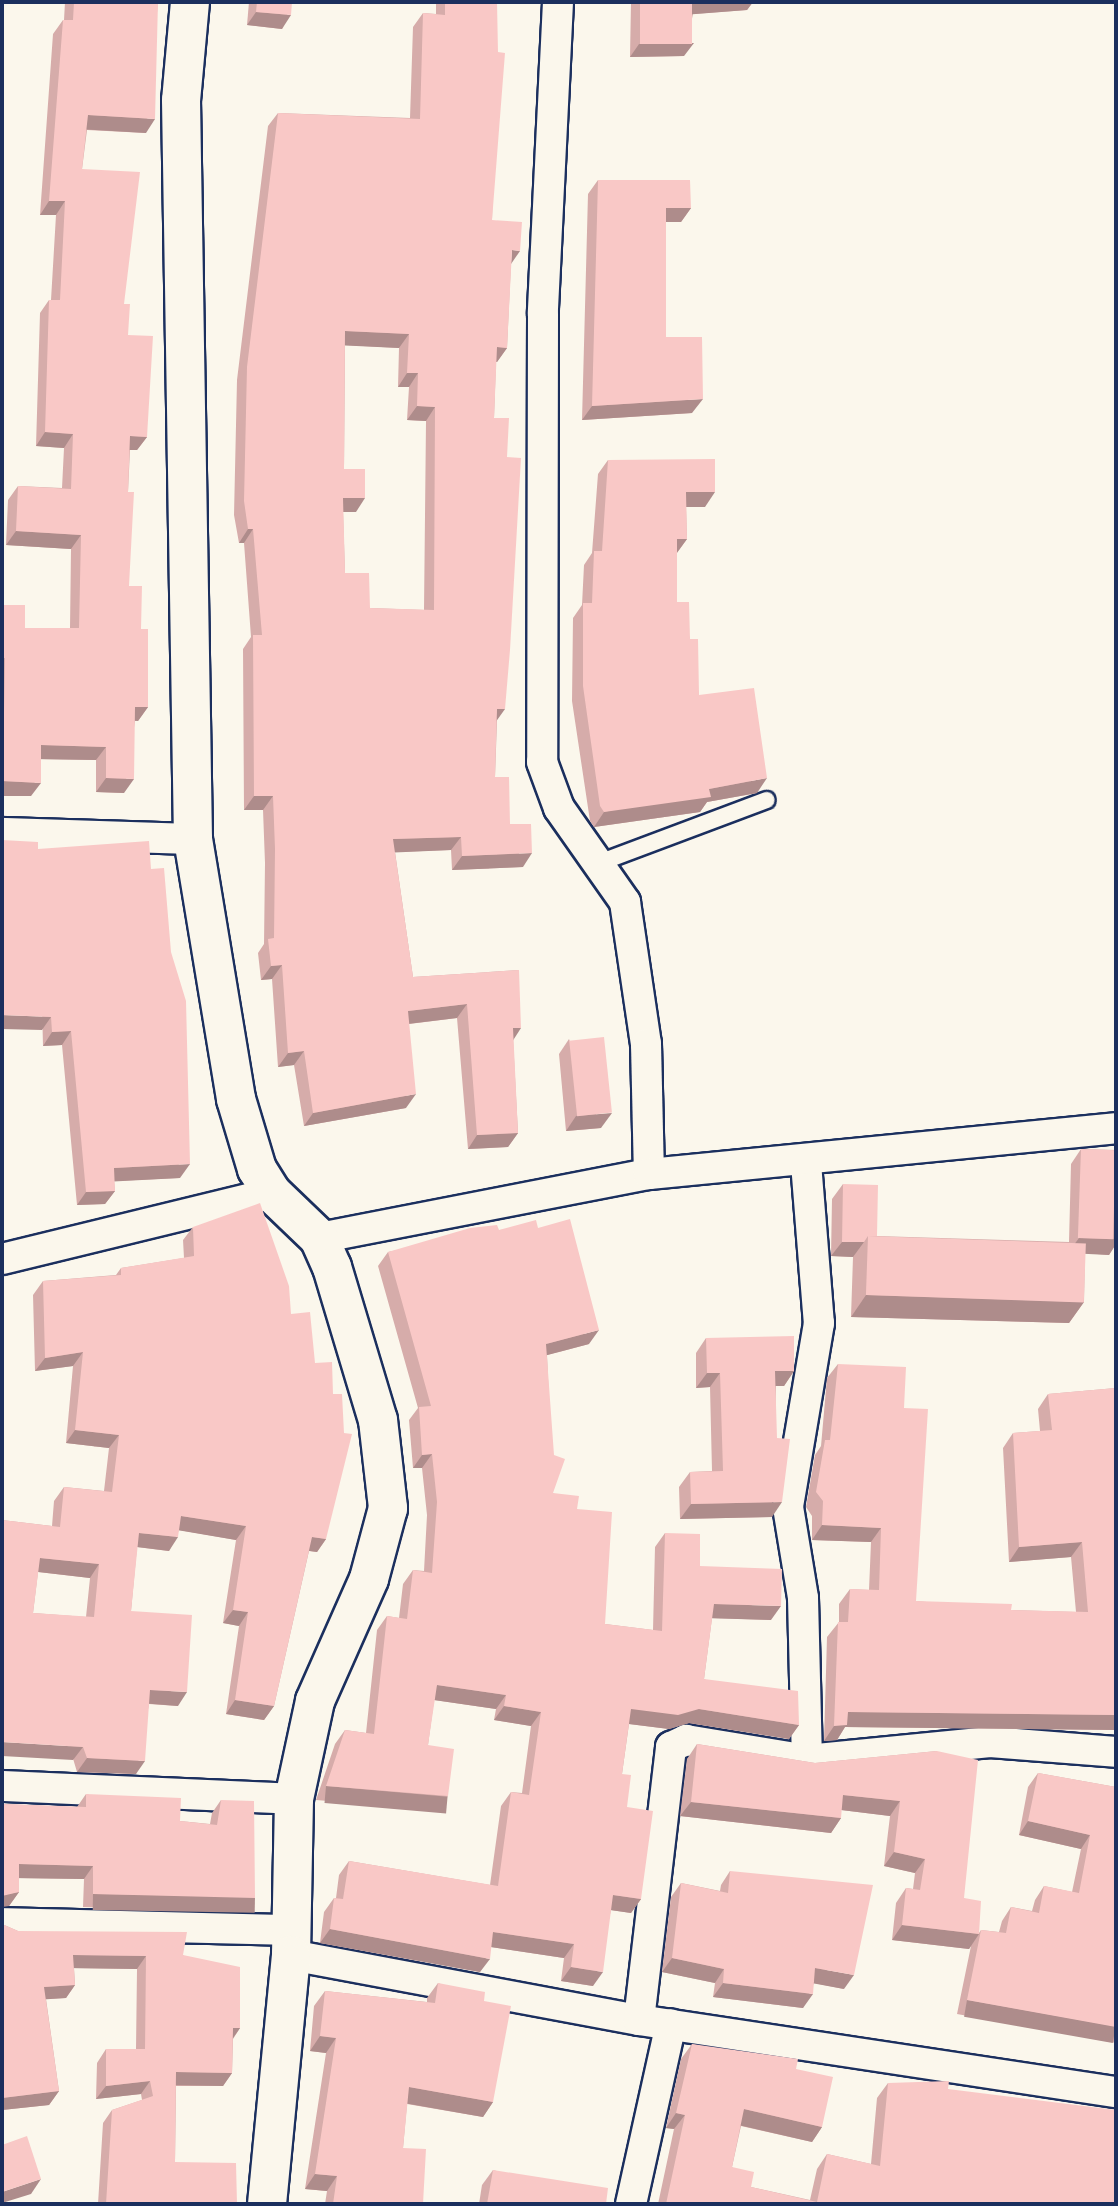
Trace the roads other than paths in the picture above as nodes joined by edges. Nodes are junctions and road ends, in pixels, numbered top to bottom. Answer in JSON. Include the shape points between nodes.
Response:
{"nodes":[{"id":1,"x":191,"y":2,"type":"edge"},
{"id":2,"x":558,"y":2,"type":"edge"},
{"id":3,"x":767,"y":800,"type":"dead end"},
{"id":4,"x":2,"y":833,"type":"edge"},
{"id":5,"x":193,"y":839,"type":"junction"},
{"id":6,"x":599,"y":863,"type":"junction"},
{"id":7,"x":1116,"y":1128,"type":"edge"},
{"id":8,"x":806,"y":1163,"type":"junction"},
{"id":9,"x":649,"y":1174,"type":"junction"},
{"id":10,"x":272,"y":1193,"type":"junction"},
{"id":11,"x":319,"y":1238,"type":"junction"},
{"id":12,"x":2,"y":1259,"type":"edge"},
{"id":13,"x":1116,"y":1752,"type":"edge"},
{"id":14,"x":807,"y":1760,"type":"junction"},
{"id":15,"x":2,"y":1786,"type":"edge"},
{"id":16,"x":294,"y":1800,"type":"junction"},
{"id":17,"x":2,"y":1923,"type":"edge"},
{"id":18,"x":290,"y":1943,"type":"junction"},
{"id":19,"x":639,"y":2021,"type":"junction"},
{"id":20,"x":671,"y":2024,"type":"junction"},
{"id":21,"x":1116,"y":2092,"type":"edge"},
{"id":22,"x":267,"y":2204,"type":"edge"},
{"id":23,"x":631,"y":2204,"type":"edge"}],
"edges":[{"from":1,"to":5,"type":"street","via":[[181,100]]},
{"from":2,"to":6,"type":"street","via":[[543,314],[542,762],[559,808]]},
{"from":3,"to":6,"type":"lane"},
{"from":4,"to":5,"type":"street"},
{"from":5,"to":10,"type":"street","via":[[236,1099],[257,1169]]},
{"from":6,"to":9,"type":"street","via":[[625,902],[631,931],[646,1044]]},
{"from":7,"to":8,"type":"street"},
{"from":8,"to":9,"type":"street"},
{"from":8,"to":14,"type":"street","via":[[819,1323],[788,1507],[803,1598]]},
{"from":9,"to":11,"type":"street"},
{"from":10,"to":11,"type":"street"},
{"from":10,"to":12,"type":"street"},
{"from":11,"to":16,"type":"street","via":[[378,1420],[388,1508],[369,1579],[315,1701]]},
{"from":13,"to":14,"type":"street","via":[[990,1742]]},
{"from":14,"to":19,"type":"street","via":[[686,1740],[671,1747]]},
{"from":15,"to":16,"type":"street"},
{"from":16,"to":18,"type":"street"},
{"from":17,"to":18,"type":"street"},
{"from":18,"to":19,"type":"street"},
{"from":18,"to":22,"type":"street"},
{"from":19,"to":20,"type":"street"},
{"from":20,"to":21,"type":"street"},
{"from":20,"to":23,"type":"street"}]}
